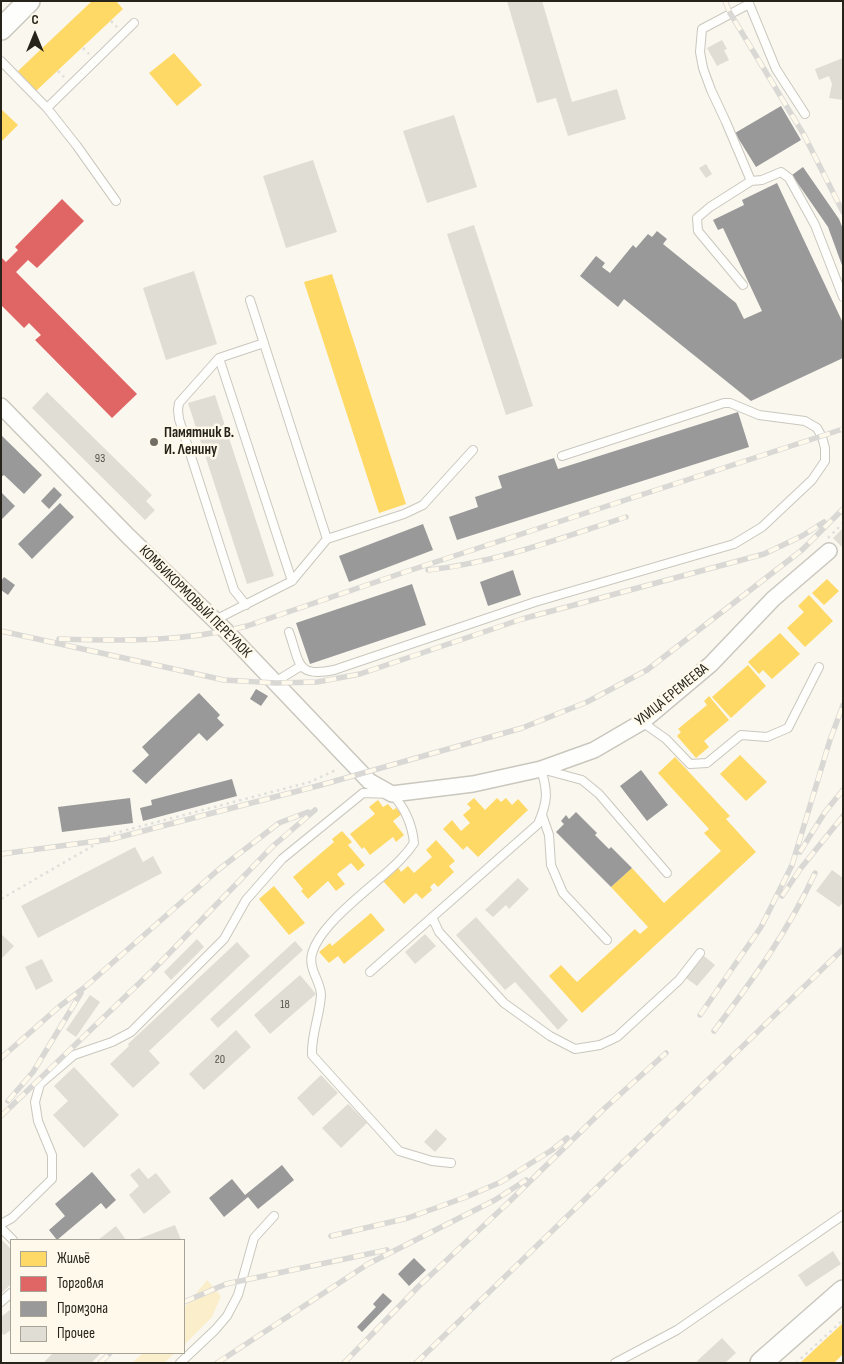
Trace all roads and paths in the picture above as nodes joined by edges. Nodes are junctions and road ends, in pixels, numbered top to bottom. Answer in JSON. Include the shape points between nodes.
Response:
{"nodes":[{"id":1,"x":29,"y":1,"type":"edge"},
{"id":2,"x":748,"y":3,"type":"edge"},
{"id":3,"x":134,"y":23,"type":"dead end"},
{"id":4,"x":1,"y":29,"type":"edge"},
{"id":5,"x":1,"y":61,"type":"edge"},
{"id":6,"x":48,"y":108,"type":"junction"},
{"id":7,"x":805,"y":114,"type":"dead end"},
{"id":8,"x":751,"y":181,"type":"junction"},
{"id":9,"x":116,"y":200,"type":"dead end"},
{"id":10,"x":743,"y":285,"type":"dead end"},
{"id":11,"x":843,"y":297,"type":"edge"},
{"id":12,"x":250,"y":300,"type":"dead end"},
{"id":13,"x":264,"y":343,"type":"junction"},
{"id":14,"x":219,"y":358,"type":"junction"},
{"id":15,"x":1,"y":406,"type":"edge"},
{"id":16,"x":473,"y":450,"type":"dead end"},
{"id":17,"x":562,"y":456,"type":"dead end"},
{"id":18,"x":328,"y":539,"type":"junction"},
{"id":19,"x":829,"y":551,"type":"dead end"},
{"id":20,"x":292,"y":581,"type":"junction"},
{"id":21,"x":246,"y":604,"type":"junction"},
{"id":22,"x":215,"y":620,"type":"junction"},
{"id":23,"x":289,"y":632,"type":"dead end"},
{"id":24,"x":301,"y":666,"type":"junction"},
{"id":25,"x":819,"y":667,"type":"dead end"},
{"id":26,"x":275,"y":682,"type":"junction"},
{"id":27,"x":642,"y":722,"type":"junction"},
{"id":28,"x":351,"y":763,"type":"junction"},
{"id":29,"x":541,"y":769,"type":"junction"},
{"id":30,"x":392,"y":794,"type":"junction"},
{"id":31,"x":542,"y":815,"type":"junction"},
{"id":32,"x":667,"y":873,"type":"dead end"},
{"id":33,"x":1,"y":891,"type":"edge"},
{"id":34,"x":2,"y":899,"type":"edge"},
{"id":35,"x":432,"y":917,"type":"junction"},
{"id":36,"x":607,"y":940,"type":"dead end"},
{"id":37,"x":700,"y":953,"type":"dead end"},
{"id":38,"x":370,"y":972,"type":"dead end"},
{"id":39,"x":451,"y":1163,"type":"dead end"},
{"id":40,"x":843,"y":1215,"type":"edge"},
{"id":41,"x":274,"y":1216,"type":"dead end"},
{"id":42,"x":1,"y":1224,"type":"edge"},
{"id":43,"x":1,"y":1228,"type":"edge"},
{"id":44,"x":13,"y":1239,"type":"edge"},
{"id":45,"x":843,"y":1291,"type":"edge"},
{"id":46,"x":843,"y":1320,"type":"edge"},
{"id":47,"x":180,"y":1363,"type":"edge"},
{"id":48,"x":614,"y":1363,"type":"edge"},
{"id":49,"x":761,"y":1363,"type":"edge"},
{"id":50,"x":796,"y":1363,"type":"edge"}],
"edges":[{"from":1,"to":4,"type":"street"},
{"from":2,"to":7,"type":"lane","via":[[776,70]]},
{"from":2,"to":8,"type":"lane","via":[[702,29],[700,52],[711,90]]},
{"from":3,"to":6,"type":"lane"},
{"from":5,"to":6,"type":"lane"},
{"from":6,"to":9,"type":"lane"},
{"from":8,"to":10,"type":"lane","via":[[697,218],[698,231]]},
{"from":8,"to":11,"type":"lane","via":[[781,172],[789,178],[815,225]]},
{"from":12,"to":13,"type":"lane"},
{"from":13,"to":14,"type":"lane"},
{"from":13,"to":18,"type":"lane"},
{"from":14,"to":20,"type":"lane"},
{"from":14,"to":21,"type":"lane","via":[[184,396],[178,410],[234,590]]},
{"from":15,"to":22,"type":"street","name":"КОМБИКОРМОВЫЙ ПЕРЕУЛОК"},
{"from":16,"to":18,"type":"lane","via":[[423,505]]},
{"from":17,"to":24,"type":"lane","via":[[724,403],[759,416],[805,421],[817,428],[825,448],[825,461],[812,480],[762,527],[734,544],[534,602],[334,670],[308,672]]},
{"from":18,"to":20,"type":"lane"},
{"from":19,"to":27,"type":"street","name":"УЛИЦА ЕРЕМЕЕВА","via":[[773,599],[711,664]]},
{"from":20,"to":21,"type":"lane"},
{"from":21,"to":22,"type":"lane"},
{"from":22,"to":26,"type":"street","name":"КОМБИКОРМОВЫЙ ПЕРЕУЛОК"},
{"from":23,"to":24,"type":"lane"},
{"from":24,"to":26,"type":"lane"},
{"from":25,"to":27,"type":"lane","via":[[788,728],[767,737],[741,735],[707,763],[690,764],[666,739]]},
{"from":26,"to":28,"type":"street","name":"КОМБИКОРМОВЫЙ ПЕРЕУЛОК"},
{"from":27,"to":29,"type":"street","name":"УЛИЦА ЕРЕМЕЕВА","via":[[594,750]]},
{"from":28,"to":30,"type":"street","name":"КОМБИКОРМОВЫЙ ПЕРЕУЛОК","via":[[369,781]]},
{"from":28,"to":34,"type":"path","via":[[310,782],[115,833]]},
{"from":29,"to":30,"type":"street","name":"УЛИЦА ЕРЕМЕЕВА","via":[[473,784]]},
{"from":29,"to":31,"type":"lane","via":[[546,784],[546,805]]},
{"from":29,"to":32,"type":"lane","via":[[582,780],[599,794]]},
{"from":30,"to":39,"type":"lane","via":[[413,829],[414,843],[401,860],[334,920],[318,939],[311,956],[321,991],[311,1044],[312,1055],[399,1151]]},
{"from":30,"to":42,"type":"lane","via":[[363,793],[282,860],[246,900],[224,939],[131,1032],[74,1055],[40,1084],[35,1102],[38,1121],[52,1155],[52,1179],[12,1218]]},
{"from":31,"to":35,"type":"lane","via":[[538,824]]},
{"from":31,"to":36,"type":"lane","via":[[549,835],[551,864],[563,893]]},
{"from":33,"to":34,"type":"path"},
{"from":35,"to":37,"type":"lane","via":[[439,932],[504,1003],[575,1050],[600,1045],[617,1036],[679,980]]},
{"from":35,"to":38,"type":"lane"},
{"from":40,"to":48,"type":"lane","via":[[677,1330]]},
{"from":41,"to":47,"type":"lane","via":[[254,1238],[238,1295],[227,1316]]},
{"from":43,"to":44,"type":"lane"},
{"from":45,"to":49,"type":"street"},
{"from":46,"to":50,"type":"path"}]}
